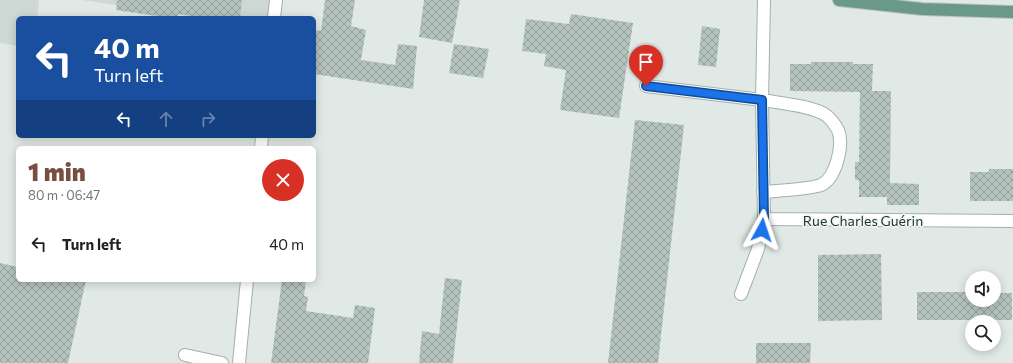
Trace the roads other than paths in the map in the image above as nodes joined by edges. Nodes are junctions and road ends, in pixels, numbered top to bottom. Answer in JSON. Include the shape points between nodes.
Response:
{"nodes":[{"id":1,"x":276,"y":0,"type":"edge"},
{"id":2,"x":764,"y":0,"type":"edge"},
{"id":3,"x":839,"y":0,"type":"edge"},
{"id":4,"x":1013,"y":12,"type":"edge"},
{"id":5,"x":274,"y":16,"type":"edge"},
{"id":6,"x":646,"y":86,"type":"dead end"},
{"id":7,"x":762,"y":100,"type":"junction"},
{"id":8,"x":763,"y":192,"type":"junction"},
{"id":9,"x":764,"y":220,"type":"junction"},
{"id":10,"x":1013,"y":221,"type":"edge"},
{"id":11,"x":247,"y":282,"type":"edge"},
{"id":12,"x":741,"y":294,"type":"dead end"},
{"id":13,"x":185,"y":355,"type":"dead end"},
{"id":14,"x":222,"y":363,"type":"edge"},
{"id":15,"x":239,"y":363,"type":"edge"}],
"edges":[{"from":1,"to":5,"type":"street"},
{"from":2,"to":7,"type":"street"},
{"from":3,"to":4,"type":"main road","via":[[922,9]]},
{"from":6,"to":7,"type":"street"},
{"from":7,"to":8,"type":"street"},
{"from":7,"to":8,"type":"street","via":[[813,109],[826,115],[833,122],[840,143],[833,173],[819,186]]},
{"from":8,"to":9,"type":"street"},
{"from":9,"to":10,"type":"street","name":"Rue Charles Guérin"},
{"from":9,"to":12,"type":"street","via":[[758,249]]},
{"from":11,"to":15,"type":"street"},
{"from":13,"to":14,"type":"street"}]}
